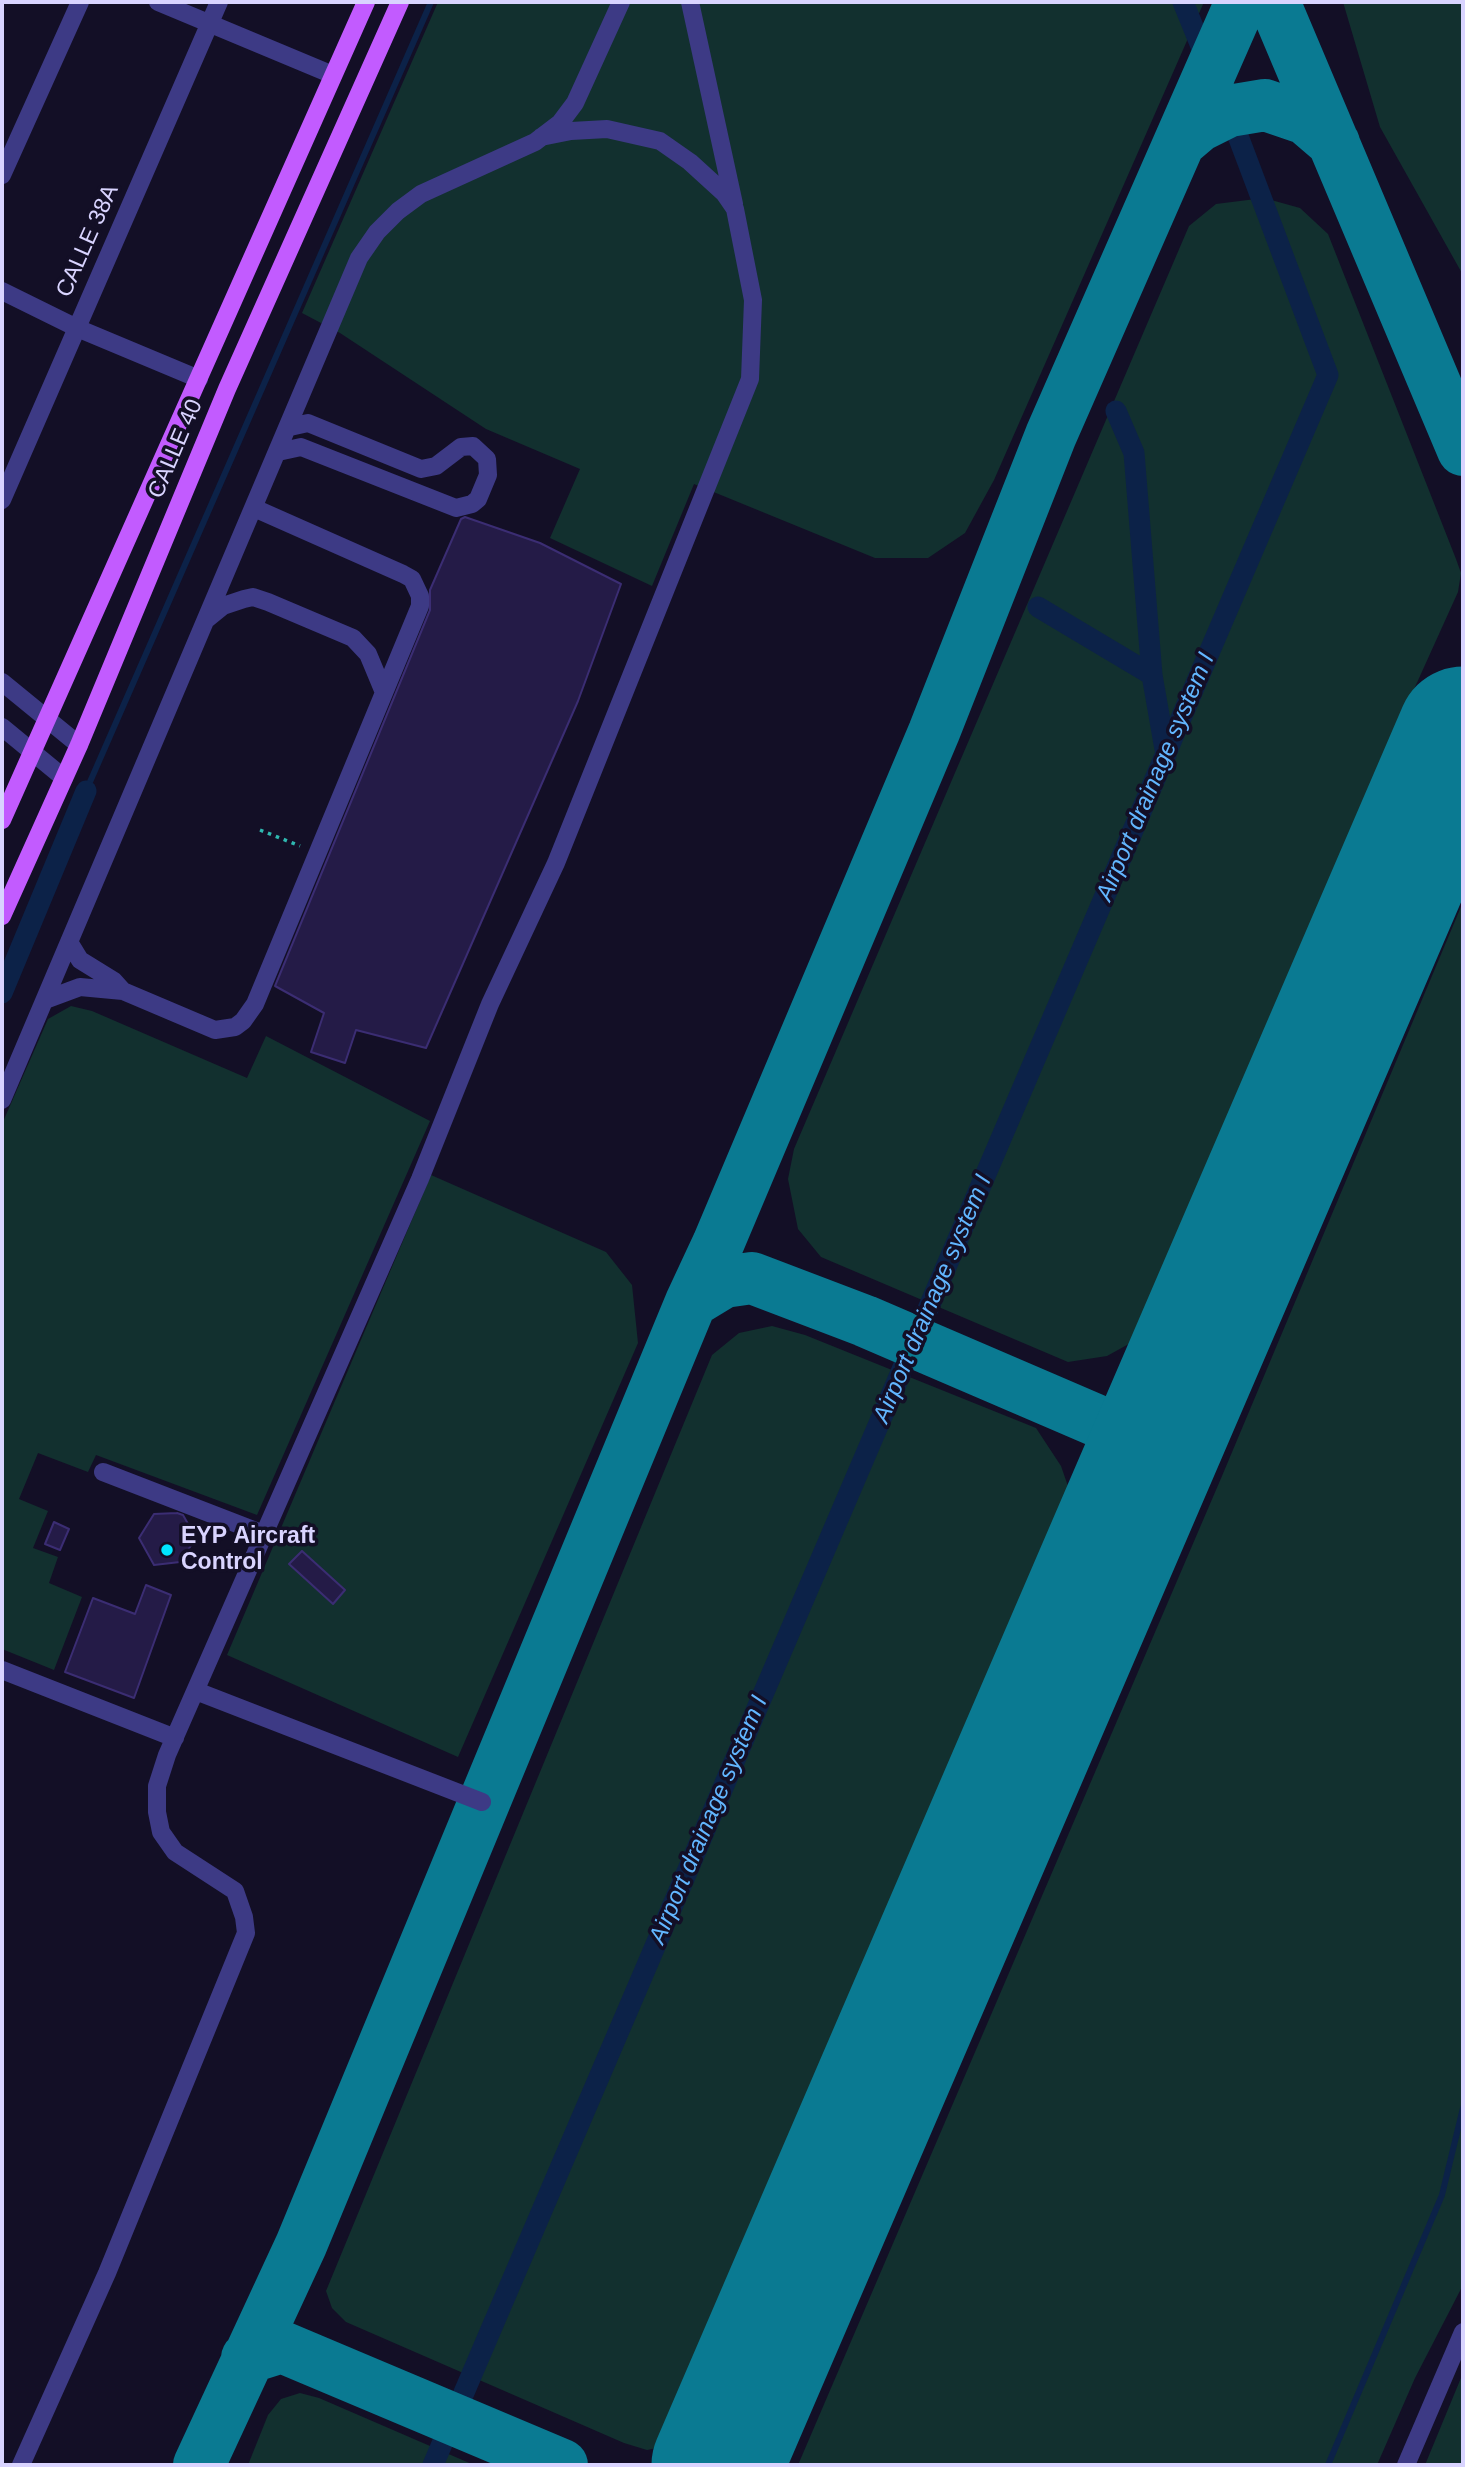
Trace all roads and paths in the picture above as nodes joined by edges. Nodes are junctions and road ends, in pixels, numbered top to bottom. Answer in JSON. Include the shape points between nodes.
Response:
{"nodes":[{"id":1,"x":80,"y":2,"type":"edge"},
{"id":2,"x":158,"y":2,"type":"edge"},
{"id":3,"x":219,"y":2,"type":"edge"},
{"id":4,"x":366,"y":2,"type":"edge"},
{"id":5,"x":400,"y":2,"type":"edge"},
{"id":6,"x":621,"y":2,"type":"edge"},
{"id":7,"x":690,"y":2,"type":"edge"},
{"id":8,"x":210,"y":23,"type":"junction"},
{"id":9,"x":333,"y":75,"type":"junction"},
{"id":10,"x":541,"y":137,"type":"junction"},
{"id":11,"x":2,"y":175,"type":"edge"},
{"id":12,"x":735,"y":209,"type":"junction"},
{"id":13,"x":2,"y":291,"type":"edge"},
{"id":14,"x":77,"y":328,"type":"junction"},
{"id":15,"x":199,"y":379,"type":"junction"},
{"id":16,"x":290,"y":427,"type":"junction"},
{"id":17,"x":278,"y":452,"type":"junction"},
{"id":18,"x":2,"y":500,"type":"edge"},
{"id":19,"x":254,"y":508,"type":"junction"},
{"id":20,"x":204,"y":621,"type":"junction"},
{"id":21,"x":2,"y":682,"type":"edge"},
{"id":22,"x":383,"y":690,"type":"junction"},
{"id":23,"x":46,"y":719,"type":"junction"},
{"id":24,"x":2,"y":727,"type":"edge"},
{"id":25,"x":79,"y":746,"type":"junction"},
{"id":26,"x":32,"y":751,"type":"junction"},
{"id":27,"x":64,"y":778,"type":"junction"},
{"id":28,"x":2,"y":820,"type":"edge"},
{"id":29,"x":260,"y":830,"type":"dead end"},
{"id":30,"x":316,"y":853,"type":"junction"},
{"id":31,"x":2,"y":916,"type":"edge"},
{"id":32,"x":69,"y":942,"type":"junction"},
{"id":33,"x":123,"y":991,"type":"junction"},
{"id":34,"x":45,"y":1000,"type":"junction"},
{"id":35,"x":2,"y":1100,"type":"edge"},
{"id":36,"x":103,"y":1472,"type":"dead end"},
{"id":37,"x":266,"y":1535,"type":"junction"},
{"id":38,"x":2,"y":1670,"type":"edge"},
{"id":39,"x":196,"y":1691,"type":"junction"},
{"id":40,"x":175,"y":1738,"type":"junction"},
{"id":41,"x":482,"y":1802,"type":"dead end"},
{"id":42,"x":1463,"y":2332,"type":"edge"},
{"id":43,"x":21,"y":2465,"type":"edge"},
{"id":44,"x":1406,"y":2465,"type":"edge"}],
"edges":[{"from":1,"to":11,"type":"street"},
{"from":2,"to":8,"type":"street"},
{"from":3,"to":8,"type":"street","name":"CALLE 38A"},
{"from":4,"to":9,"type":"main road","name":"CALLE 40"},
{"from":5,"to":25,"type":"main road","name":"CALLE 40","via":[[227,388]]},
{"from":6,"to":10,"type":"street","via":[[575,103],[560,123]]},
{"from":7,"to":12,"type":"street"},
{"from":8,"to":9,"type":"street"},
{"from":8,"to":14,"type":"street","name":"CALLE 38A"},
{"from":9,"to":15,"type":"main road","name":"CALLE 40"},
{"from":10,"to":12,"type":"street","via":[[607,130],[660,141],[690,162]]},
{"from":10,"to":16,"type":"street","via":[[421,194],[377,232],[359,258]]},
{"from":12,"to":37,"type":"street","via":[[753,299],[750,379],[740,408],[556,863],[490,1004],[420,1179]]},
{"from":13,"to":14,"type":"street"},
{"from":14,"to":15,"type":"street"},
{"from":14,"to":18,"type":"street","name":"CALLE 38A"},
{"from":15,"to":23,"type":"main road","name":"CALLE 40"},
{"from":16,"to":17,"type":"street"},
{"from":16,"to":17,"type":"street","via":[[308,424],[421,469],[436,466],[461,447],[473,446],[487,459],[488,475],[478,499],[456,508],[301,447]]},
{"from":17,"to":19,"type":"street"},
{"from":19,"to":20,"type":"street"},
{"from":19,"to":22,"type":"street","via":[[403,574],[418,587],[420,606]]},
{"from":20,"to":22,"type":"street","via":[[223,606],[244,599],[268,602],[353,638],[362,645]]},
{"from":20,"to":32,"type":"street"},
{"from":21,"to":23,"type":"street"},
{"from":22,"to":30,"type":"street"},
{"from":23,"to":25,"type":"street"},
{"from":23,"to":26,"type":"main road","name":"CALLE 40"},
{"from":24,"to":26,"type":"street"},
{"from":25,"to":27,"type":"main road","name":"CALLE 40"},
{"from":26,"to":27,"type":"street"},
{"from":26,"to":28,"type":"main road","name":"CALLE 40"},
{"from":27,"to":31,"type":"main road","name":"CALLE 40"},
{"from":29,"to":30,"type":"path"},
{"from":30,"to":33,"type":"street","via":[[255,1004],[243,1021],[224,1030],[207,1029]]},
{"from":32,"to":33,"type":"street","via":[[80,960]]},
{"from":32,"to":34,"type":"street"},
{"from":33,"to":34,"type":"street","via":[[80,987]]},
{"from":34,"to":35,"type":"street"},
{"from":36,"to":37,"type":"street"},
{"from":37,"to":39,"type":"street"},
{"from":38,"to":40,"type":"street"},
{"from":39,"to":40,"type":"street"},
{"from":39,"to":41,"type":"street"},
{"from":40,"to":43,"type":"street","via":[[158,1786],[161,1832],[175,1852],[234,1891],[246,1933],[107,2273]]},
{"from":42,"to":44,"type":"street"}]}
